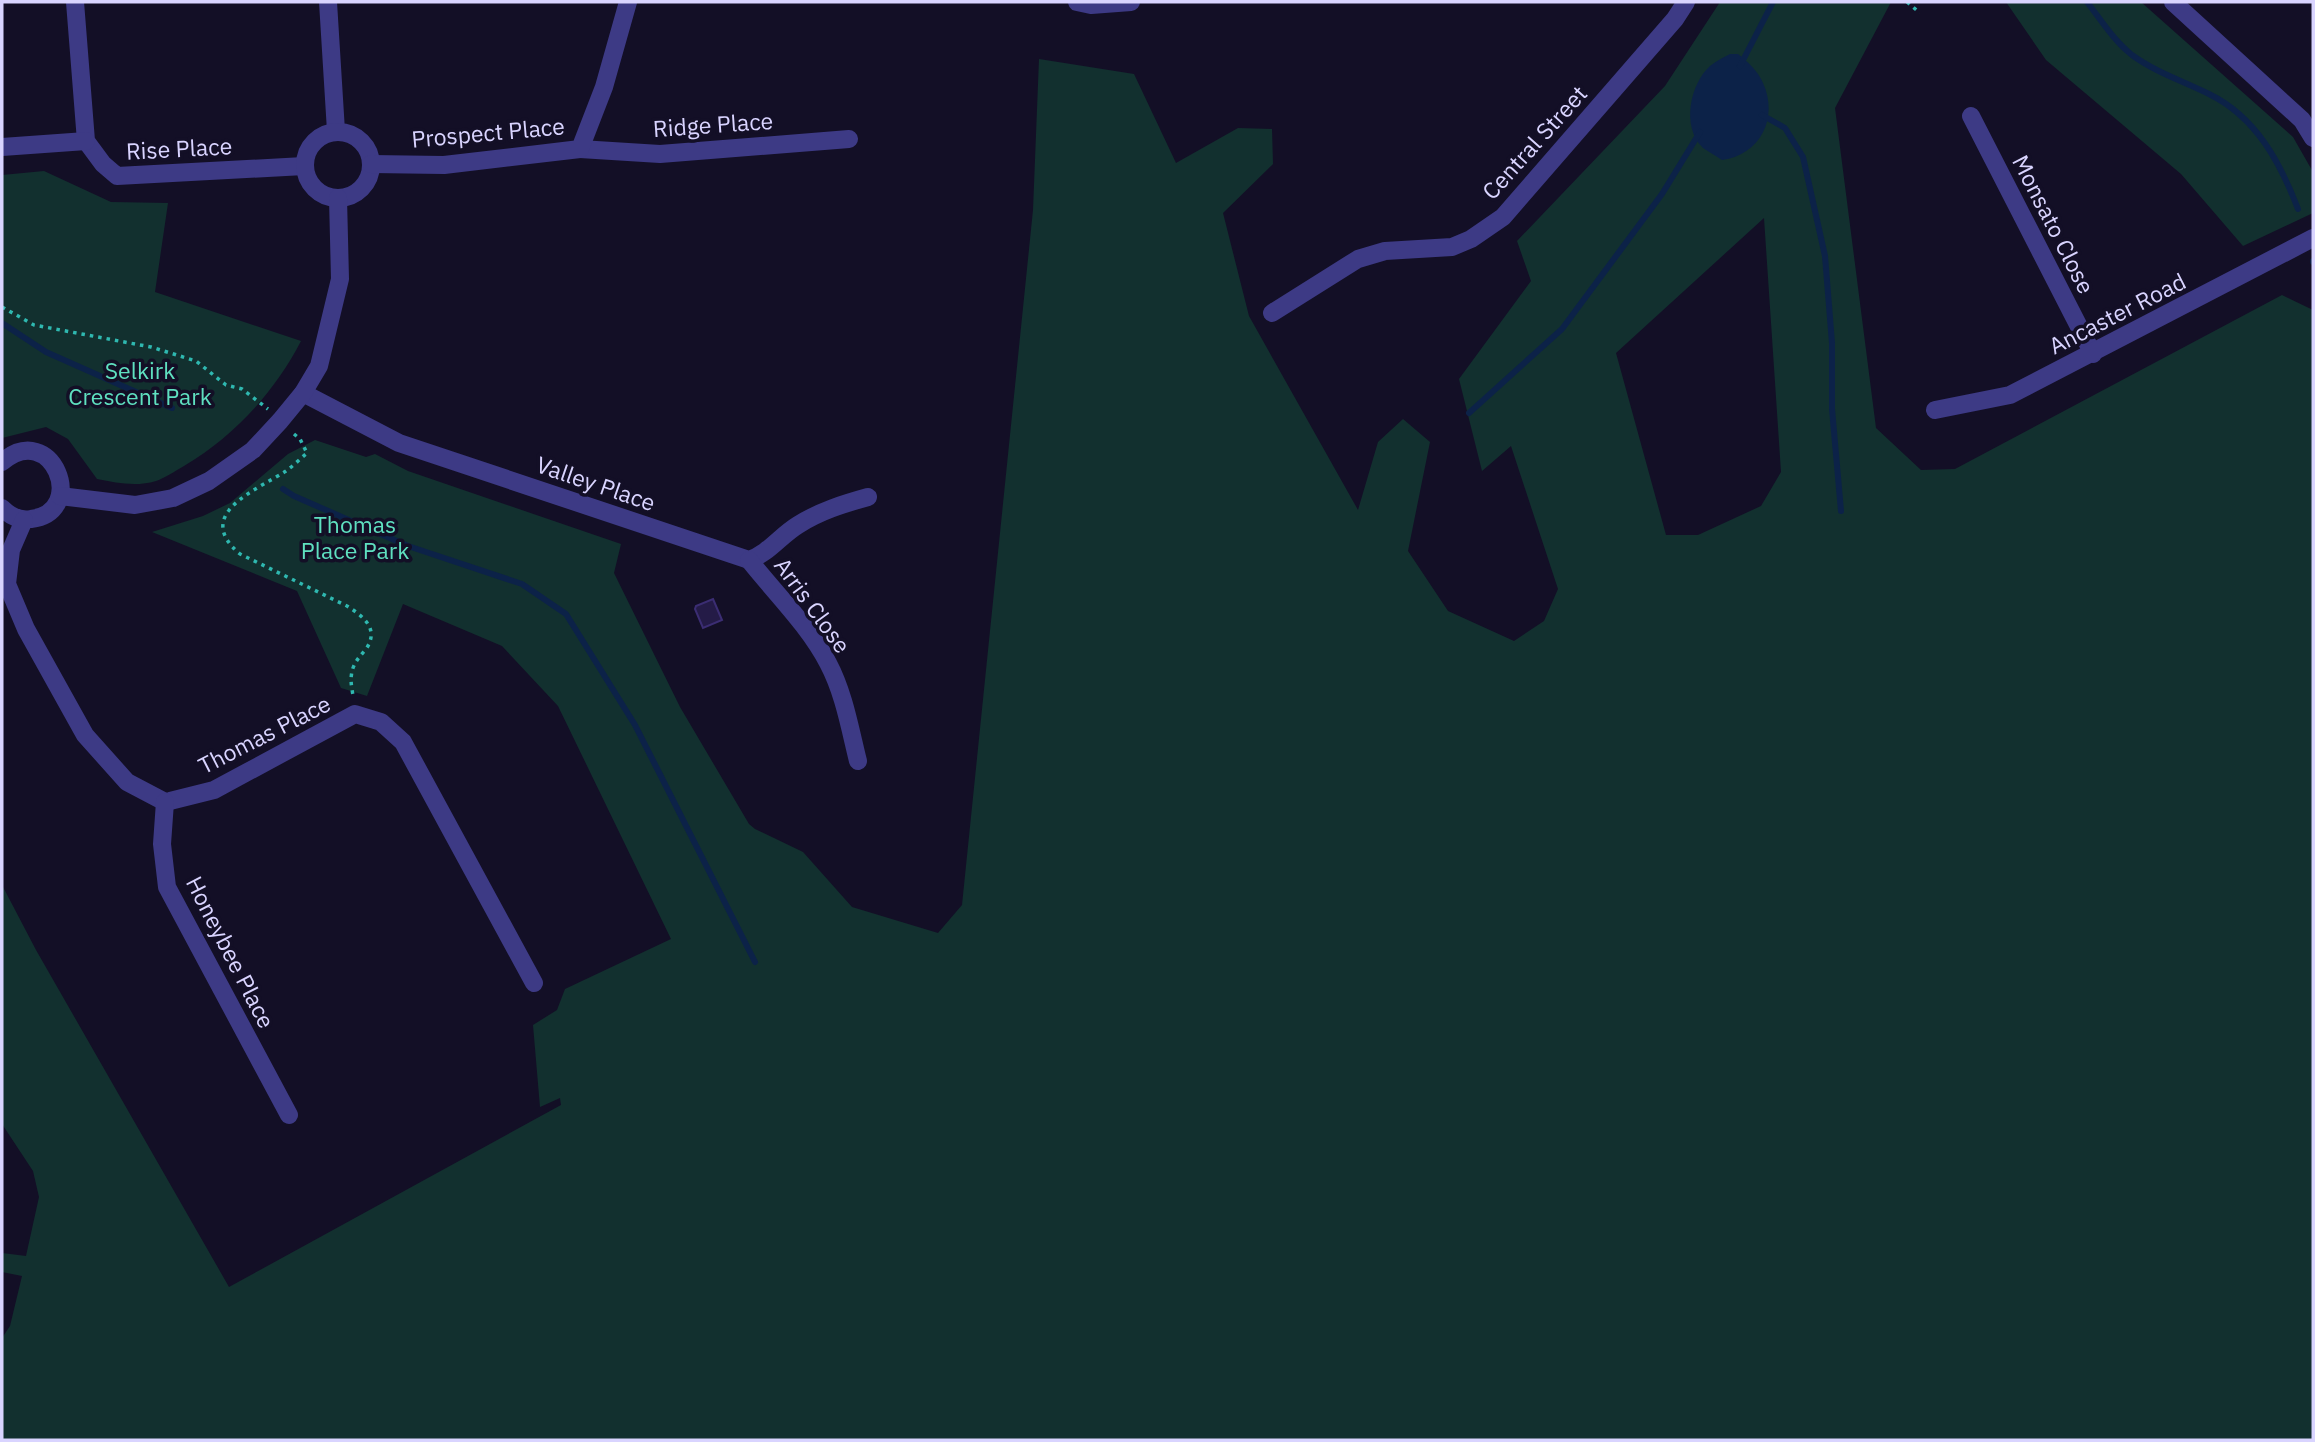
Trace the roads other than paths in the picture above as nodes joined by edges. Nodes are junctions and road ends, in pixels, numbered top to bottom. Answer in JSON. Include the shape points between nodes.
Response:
{"nodes":[{"id":1,"x":75,"y":2,"type":"edge"},
{"id":2,"x":328,"y":2,"type":"edge"},
{"id":3,"x":628,"y":2,"type":"edge"},
{"id":4,"x":1077,"y":2,"type":"edge"},
{"id":5,"x":1131,"y":2,"type":"edge"},
{"id":6,"x":1686,"y":2,"type":"edge"},
{"id":7,"x":2172,"y":2,"type":"edge"},
{"id":8,"x":1971,"y":116,"type":"dead end"},
{"id":9,"x":335,"y":131,"type":"junction"},
{"id":10,"x":2313,"y":138,"type":"edge"},
{"id":11,"x":849,"y":139,"type":"dead end"},
{"id":12,"x":86,"y":141,"type":"junction"},
{"id":13,"x":2,"y":147,"type":"edge"},
{"id":14,"x":580,"y":149,"type":"junction"},
{"id":15,"x":372,"y":164,"type":"junction"},
{"id":16,"x":304,"y":166,"type":"junction"},
{"id":17,"x":338,"y":198,"type":"junction"},
{"id":18,"x":2313,"y":238,"type":"edge"},
{"id":19,"x":1272,"y":313,"type":"dead end"},
{"id":20,"x":2093,"y":354,"type":"junction"},
{"id":21,"x":303,"y":393,"type":"junction"},
{"id":22,"x":1935,"y":410,"type":"dead end"},
{"id":23,"x":2,"y":462,"type":"edge"},
{"id":24,"x":60,"y":496,"type":"junction"},
{"id":25,"x":868,"y":497,"type":"dead end"},
{"id":26,"x":2,"y":508,"type":"edge"},
{"id":27,"x":24,"y":520,"type":"junction"},
{"id":28,"x":749,"y":560,"type":"junction"},
{"id":29,"x":859,"y":761,"type":"dead end"},
{"id":30,"x":165,"y":802,"type":"junction"},
{"id":31,"x":534,"y":983,"type":"dead end"},
{"id":32,"x":289,"y":1115,"type":"dead end"}],
"edges":[{"from":1,"to":12,"type":"street"},
{"from":2,"to":9,"type":"street"},
{"from":3,"to":14,"type":"street","name":"Prospect Place","via":[[604,87]]},
{"from":4,"to":5,"type":"street"},
{"from":6,"to":19,"type":"street","name":"Central Street","via":[[1503,217],[1452,247],[1385,251],[1358,259]]},
{"from":7,"to":10,"type":"street","via":[[2302,120]]},
{"from":8,"to":20,"type":"street","name":"Monsato Close"},
{"from":9,"to":15,"type":"street","via":[[360,140]]},
{"from":9,"to":16,"type":"street","via":[[313,142]]},
{"from":11,"to":14,"type":"street","name":"Ridge Place","via":[[660,155]]},
{"from":12,"to":13,"type":"street"},
{"from":12,"to":16,"type":"street","name":"Rise Place","via":[[117,176]]},
{"from":14,"to":15,"type":"street","name":"Prospect Place","via":[[444,165]]},
{"from":15,"to":17,"type":"street","via":[[362,188]]},
{"from":16,"to":17,"type":"street","via":[[318,192]]},
{"from":17,"to":21,"type":"street","via":[[340,279],[319,366]]},
{"from":18,"to":20,"type":"street","name":"Ancaster Road"},
{"from":20,"to":22,"type":"street","name":"Ancaster Road","via":[[2010,395]]},
{"from":21,"to":24,"type":"street","via":[[253,450],[209,481],[173,498],[135,505]]},
{"from":21,"to":28,"type":"street","name":"Valley Place","via":[[399,443]]},
{"from":23,"to":24,"type":"street","via":[[20,452],[43,455],[59,472]]},
{"from":24,"to":27,"type":"street","via":[[46,514]]},
{"from":25,"to":28,"type":"street","via":[[824,510]]},
{"from":26,"to":27,"type":"street"},
{"from":27,"to":30,"type":"street","via":[[11,550],[7,584],[26,629],[85,735],[127,782]]},
{"from":28,"to":29,"type":"street","name":"Arris Close","via":[[828,663]]},
{"from":30,"to":31,"type":"street","name":"Thomas Place","via":[[214,790],[355,714],[381,722],[402,742]]},
{"from":30,"to":32,"type":"street","name":"Honeybee Place","via":[[162,844],[167,887]]}]}
